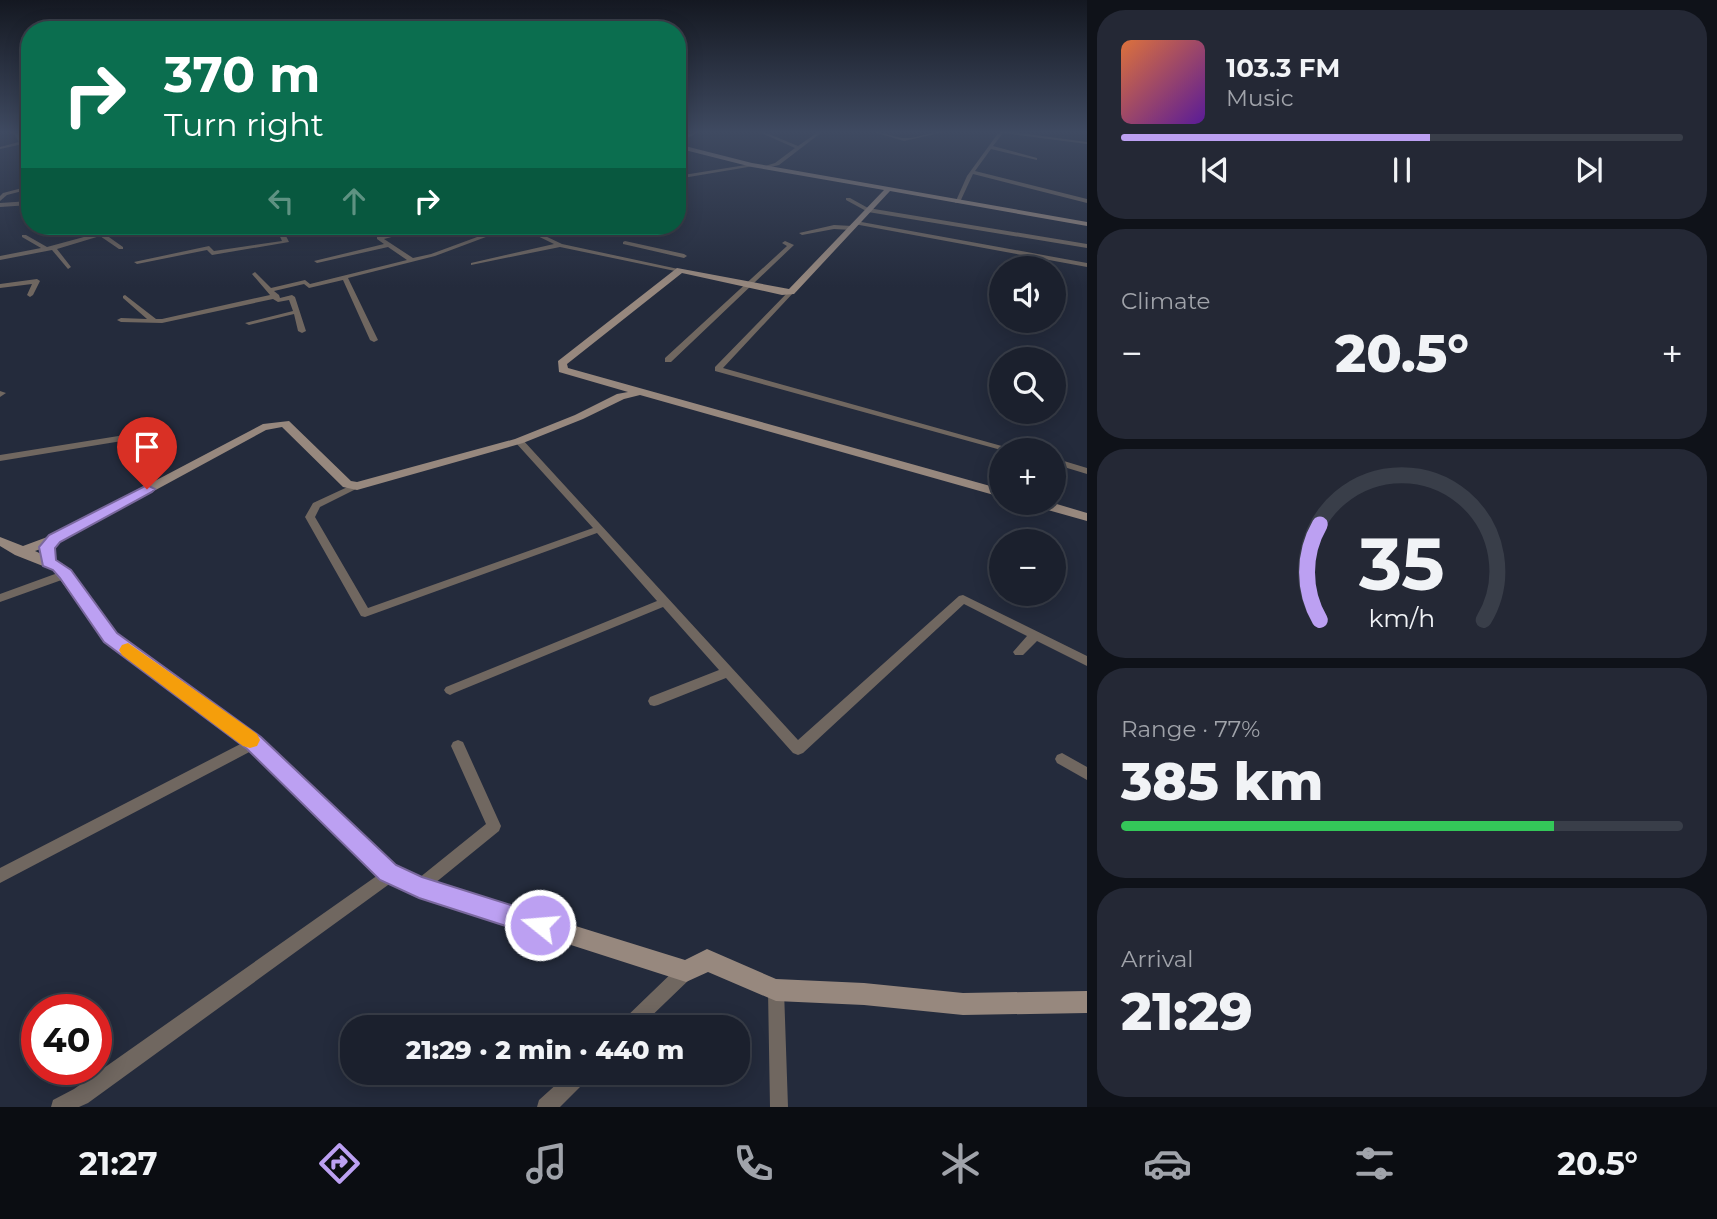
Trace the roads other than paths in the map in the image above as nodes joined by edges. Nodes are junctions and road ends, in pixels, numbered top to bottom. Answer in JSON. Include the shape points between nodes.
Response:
{"nodes":[{"id":1,"x":855,"y":184,"type":"edge"},
{"id":2,"x":966,"y":184,"type":"edge"},
{"id":3,"x":1018,"y":184,"type":"edge"},
{"id":4,"x":21,"y":190,"type":"edge"},
{"id":5,"x":888,"y":190,"type":"junction"},
{"id":6,"x":0,"y":199,"type":"edge"},
{"id":7,"x":848,"y":199,"type":"dead end"},
{"id":8,"x":1087,"y":201,"type":"edge"},
{"id":9,"x":957,"y":202,"type":"junction"},
{"id":10,"x":21,"y":204,"type":"edge"},
{"id":11,"x":0,"y":205,"type":"edge"},
{"id":12,"x":869,"y":209,"type":"junction"},
{"id":13,"x":1087,"y":224,"type":"edge"},
{"id":14,"x":854,"y":226,"type":"junction"},
{"id":15,"x":802,"y":233,"type":"dead end"},
{"id":16,"x":98,"y":235,"type":"edge"},
{"id":17,"x":102,"y":235,"type":"edge"},
{"id":18,"x":284,"y":235,"type":"edge"},
{"id":19,"x":392,"y":235,"type":"edge"},
{"id":20,"x":485,"y":235,"type":"edge"},
{"id":21,"x":539,"y":235,"type":"edge"},
{"id":22,"x":24,"y":236,"type":"dead end"},
{"id":23,"x":625,"y":243,"type":"dead end"},
{"id":24,"x":785,"y":243,"type":"dead end"},
{"id":25,"x":388,"y":245,"type":"junction"},
{"id":26,"x":560,"y":245,"type":"junction"},
{"id":27,"x":1087,"y":246,"type":"edge"},
{"id":28,"x":121,"y":248,"type":"dead end"},
{"id":29,"x":50,"y":249,"type":"junction"},
{"id":30,"x":684,"y":256,"type":"dead end"},
{"id":31,"x":0,"y":258,"type":"edge"},
{"id":32,"x":411,"y":260,"type":"junction"},
{"id":33,"x":317,"y":261,"type":"dead end"},
{"id":34,"x":137,"y":262,"type":"dead end"},
{"id":35,"x":473,"y":264,"type":"dead end"},
{"id":36,"x":1087,"y":265,"type":"edge"},
{"id":37,"x":68,"y":267,"type":"dead end"},
{"id":38,"x":680,"y":270,"type":"junction"},
{"id":39,"x":255,"y":274,"type":"dead end"},
{"id":40,"x":345,"y":278,"type":"junction"},
{"id":41,"x":750,"y":285,"type":"junction"},
{"id":42,"x":0,"y":286,"type":"edge"},
{"id":43,"x":271,"y":290,"type":"junction"},
{"id":44,"x":791,"y":292,"type":"junction"},
{"id":45,"x":30,"y":295,"type":"dead end"},
{"id":46,"x":278,"y":296,"type":"junction"},
{"id":47,"x":125,"y":297,"type":"dead end"},
{"id":48,"x":295,"y":312,"type":"junction"},
{"id":49,"x":121,"y":320,"type":"dead end"},
{"id":50,"x":154,"y":321,"type":"junction"},
{"id":51,"x":249,"y":323,"type":"dead end"},
{"id":52,"x":302,"y":331,"type":"dead end"},
{"id":53,"x":374,"y":340,"type":"dead end"},
{"id":54,"x":668,"y":360,"type":"dead end"},
{"id":55,"x":619,"y":391,"type":"junction"},
{"id":56,"x":131,"y":437,"type":"dead end"},
{"id":57,"x":519,"y":441,"type":"junction"},
{"id":58,"x":989,"y":444,"type":"edge"},
{"id":59,"x":0,"y":458,"type":"edge"},
{"id":60,"x":1066,"y":465,"type":"edge"},
{"id":61,"x":1087,"y":471,"type":"edge"},
{"id":62,"x":358,"y":486,"type":"junction"},
{"id":63,"x":989,"y":490,"type":"edge"},
{"id":64,"x":1066,"y":511,"type":"edge"},
{"id":65,"x":1087,"y":517,"type":"edge"},
{"id":66,"x":600,"y":529,"type":"junction"},
{"id":67,"x":55,"y":538,"type":"junction"},
{"id":68,"x":0,"y":541,"type":"edge"},
{"id":69,"x":20,"y":552,"type":"junction"},
{"id":70,"x":48,"y":563,"type":"junction"},
{"id":71,"x":66,"y":574,"type":"junction"},
{"id":72,"x":0,"y":598,"type":"edge"},
{"id":73,"x":665,"y":602,"type":"junction"},
{"id":74,"x":1035,"y":636,"type":"junction"},
{"id":75,"x":1019,"y":652,"type":"dead end"},
{"id":76,"x":1087,"y":661,"type":"edge"},
{"id":77,"x":727,"y":672,"type":"junction"},
{"id":78,"x":450,"y":690,"type":"dead end"},
{"id":79,"x":654,"y":701,"type":"dead end"},
{"id":80,"x":254,"y":743,"type":"junction"},
{"id":81,"x":458,"y":746,"type":"dead end"},
{"id":82,"x":1062,"y":758,"type":"dead end"},
{"id":83,"x":1087,"y":774,"type":"edge"},
{"id":84,"x":388,"y":873,"type":"junction"},
{"id":85,"x":0,"y":876,"type":"edge"},
{"id":86,"x":419,"y":887,"type":"junction"},
{"id":87,"x":686,"y":971,"type":"junction"},
{"id":88,"x":776,"y":990,"type":"junction"},
{"id":89,"x":1087,"y":1002,"type":"edge"},
{"id":90,"x":640,"y":1015,"type":"edge"},
{"id":91,"x":569,"y":1085,"type":"edge"},
{"id":92,"x":60,"y":1107,"type":"edge"},
{"id":93,"x":546,"y":1107,"type":"edge"},
{"id":94,"x":779,"y":1107,"type":"edge"}],
"edges":[{"from":1,"to":5,"type":"street"},
{"from":2,"to":9,"type":"street"},
{"from":3,"to":8,"type":"street"},
{"from":4,"to":6,"type":"street"},
{"from":5,"to":9,"type":"street"},
{"from":5,"to":12,"type":"street"},
{"from":7,"to":12,"type":"street"},
{"from":9,"to":13,"type":"street"},
{"from":10,"to":11,"type":"street"},
{"from":12,"to":14,"type":"street"},
{"from":12,"to":27,"type":"street"},
{"from":14,"to":15,"type":"street"},
{"from":14,"to":36,"type":"street"},
{"from":14,"to":44,"type":"street"},
{"from":16,"to":29,"type":"street"},
{"from":17,"to":28,"type":"street"},
{"from":18,"to":34,"type":"street","via":[[286,242],[212,253],[209,248]]},
{"from":19,"to":25,"type":"street","via":[[379,238]]},
{"from":20,"to":32,"type":"street"},
{"from":21,"to":26,"type":"street"},
{"from":22,"to":29,"type":"street"},
{"from":23,"to":30,"type":"street"},
{"from":24,"to":41,"type":"street","via":[[791,245]]},
{"from":25,"to":32,"type":"street"},
{"from":25,"to":33,"type":"street"},
{"from":26,"to":35,"type":"street"},
{"from":26,"to":38,"type":"street"},
{"from":29,"to":31,"type":"street"},
{"from":29,"to":37,"type":"street"},
{"from":32,"to":40,"type":"street"},
{"from":38,"to":41,"type":"street"},
{"from":38,"to":55,"type":"street","via":[[562,363],[563,370]]},
{"from":39,"to":43,"type":"street"},
{"from":40,"to":43,"type":"street"},
{"from":40,"to":53,"type":"street"},
{"from":41,"to":44,"type":"street"},
{"from":41,"to":54,"type":"street"},
{"from":42,"to":45,"type":"street","via":[[37,281]]},
{"from":43,"to":46,"type":"street"},
{"from":44,"to":58,"type":"street","via":[[718,369]]},
{"from":46,"to":48,"type":"street","via":[[278,300],[292,297]]},
{"from":46,"to":50,"type":"street"},
{"from":47,"to":50,"type":"street"},
{"from":48,"to":51,"type":"street"},
{"from":48,"to":52,"type":"street"},
{"from":49,"to":50,"type":"street"},
{"from":55,"to":57,"type":"street","via":[[579,417]]},
{"from":55,"to":63,"type":"street"},
{"from":56,"to":59,"type":"street"},
{"from":57,"to":62,"type":"street"},
{"from":57,"to":66,"type":"street"},
{"from":60,"to":61,"type":"street"},
{"from":62,"to":66,"type":"street","via":[[316,505],[310,517],[365,613]]},
{"from":62,"to":67,"type":"street","via":[[347,484],[285,423],[277,423]]},
{"from":64,"to":65,"type":"street"},
{"from":66,"to":73,"type":"street"},
{"from":67,"to":69,"type":"street"},
{"from":67,"to":70,"type":"street","via":[[47,547]]},
{"from":68,"to":69,"type":"street"},
{"from":69,"to":70,"type":"street"},
{"from":70,"to":71,"type":"street"},
{"from":71,"to":72,"type":"street"},
{"from":71,"to":80,"type":"street","via":[[111,637]]},
{"from":73,"to":77,"type":"street"},
{"from":73,"to":78,"type":"street"},
{"from":74,"to":75,"type":"street"},
{"from":74,"to":76,"type":"street"},
{"from":74,"to":77,"type":"street","via":[[963,599],[798,749]]},
{"from":77,"to":79,"type":"street"},
{"from":80,"to":84,"type":"street"},
{"from":80,"to":85,"type":"street"},
{"from":81,"to":86,"type":"street","via":[[494,826]]},
{"from":82,"to":83,"type":"street"},
{"from":84,"to":86,"type":"street"},
{"from":84,"to":92,"type":"street"},
{"from":86,"to":87,"type":"street"},
{"from":87,"to":88,"type":"street","via":[[707,960]]},
{"from":87,"to":90,"type":"street"},
{"from":88,"to":89,"type":"street","via":[[963,1004]]},
{"from":88,"to":94,"type":"street"},
{"from":91,"to":93,"type":"street"}]}
